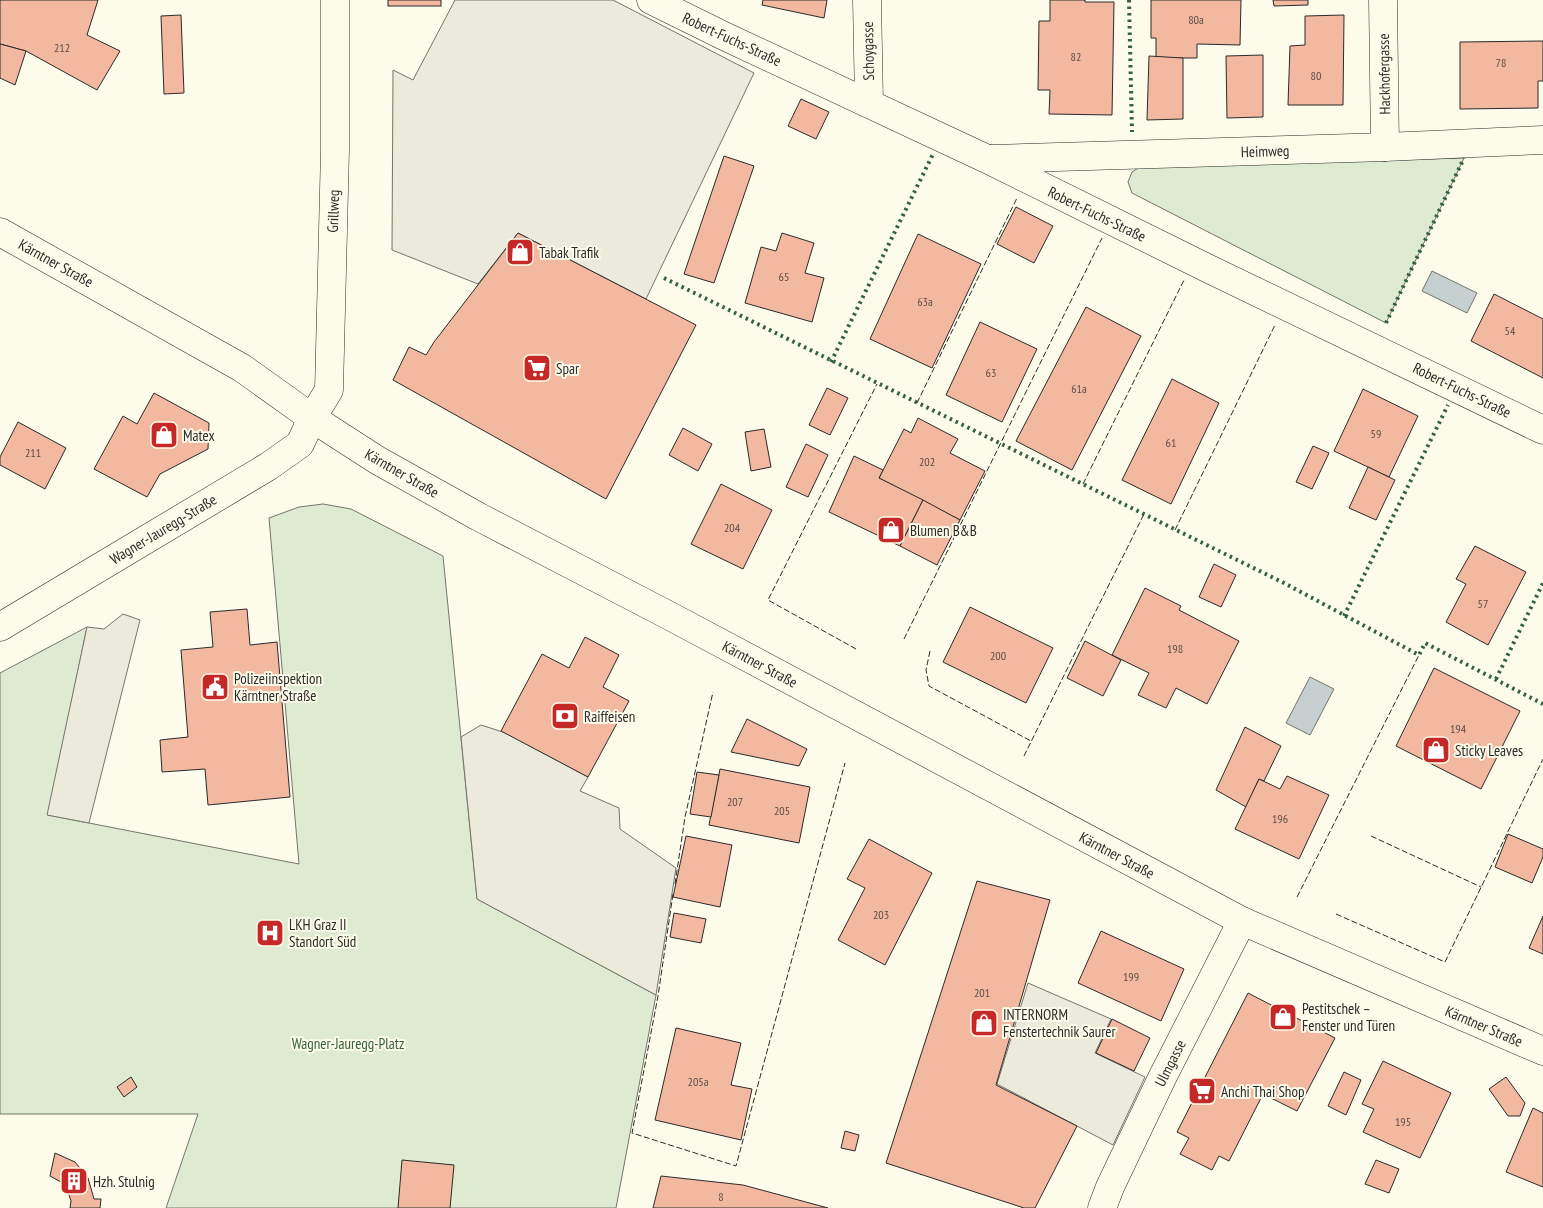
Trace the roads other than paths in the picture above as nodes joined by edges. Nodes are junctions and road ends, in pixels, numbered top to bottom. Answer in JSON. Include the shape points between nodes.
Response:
{"nodes":[{"id":1,"x":334,"y":0,"type":"edge"},
{"id":2,"x":650,"y":0,"type":"edge"},
{"id":3,"x":867,"y":0,"type":"edge"},
{"id":4,"x":1383,"y":0,"type":"edge"},
{"id":5,"x":868,"y":102,"type":"junction"},
{"id":6,"x":1543,"y":140,"type":"edge"},
{"id":7,"x":1385,"y":147,"type":"junction"},
{"id":8,"x":987,"y":159,"type":"junction"},
{"id":9,"x":0,"y":232,"type":"edge"},
{"id":10,"x":312,"y":418,"type":"junction"},
{"id":11,"x":1543,"y":430,"type":"edge"},
{"id":12,"x":0,"y":627,"type":"edge"},
{"id":13,"x":1242,"y":921,"type":"junction"},
{"id":14,"x":1543,"y":1051,"type":"edge"},
{"id":15,"x":1102,"y":1208,"type":"edge"}],
"edges":[{"from":1,"to":10,"type":"main road","name":"Grillweg","via":[[335,150],[329,390]]},
{"from":2,"to":5,"type":"main road","name":"Robert-Fuchs-Straße"},
{"from":3,"to":5,"type":"main road","name":"Schoygasse"},
{"from":4,"to":7,"type":"main road","name":"Hackhofergasse"},
{"from":5,"to":8,"type":"main road","name":"Robert-Fuchs-Straße"},
{"from":6,"to":7,"type":"main road","name":"Heimweg"},
{"from":7,"to":8,"type":"main road","name":"Heimweg"},
{"from":8,"to":11,"type":"main road","name":"Robert-Fuchs-Straße"},
{"from":9,"to":10,"type":"main road","name":"Kärntner Straße","via":[[242,368]]},
{"from":10,"to":12,"type":"main road","name":"Wagner-Jauregg-Straße","via":[[300,444],[269,466]]},
{"from":10,"to":13,"type":"main road","name":"Kärntner Straße","via":[[377,460],[479,517]]},
{"from":13,"to":14,"type":"main road","name":"Kärntner Straße"},
{"from":13,"to":15,"type":"main road","name":"Ulmgasse","via":[[1162,1078]]}]}
